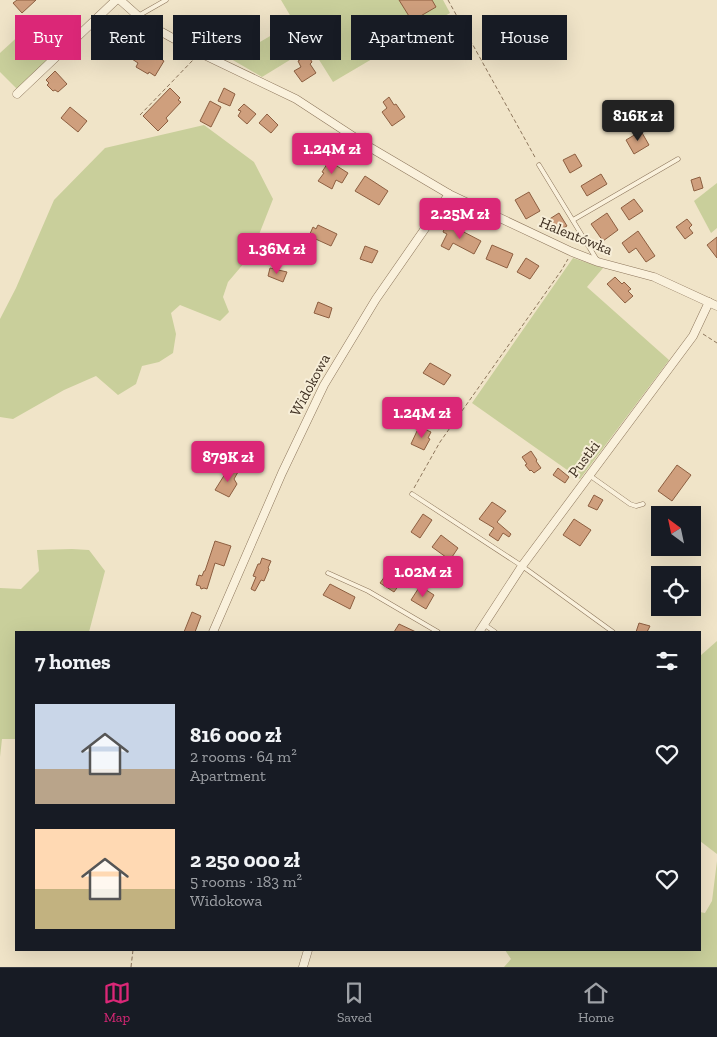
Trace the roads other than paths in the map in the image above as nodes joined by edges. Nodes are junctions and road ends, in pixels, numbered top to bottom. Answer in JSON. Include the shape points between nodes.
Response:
{"nodes":[{"id":1,"x":116,"y":0,"type":"edge"},
{"id":2,"x":120,"y":0,"type":"edge"},
{"id":3,"x":166,"y":0,"type":"edge"},
{"id":4,"x":137,"y":15,"type":"edge"},
{"id":5,"x":140,"y":15,"type":"edge"},
{"id":6,"x":163,"y":33,"type":"edge"},
{"id":7,"x":17,"y":94,"type":"dead end"},
{"id":8,"x":678,"y":159,"type":"dead end"},
{"id":9,"x":539,"y":165,"type":"road end"},
{"id":10,"x":449,"y":194,"type":"junction"},
{"id":11,"x":573,"y":220,"type":"junction"},
{"id":12,"x":598,"y":262,"type":"junction"},
{"id":13,"x":709,"y":302,"type":"junction"},
{"id":14,"x":717,"y":306,"type":"edge"},
{"id":15,"x":589,"y":475,"type":"junction"},
{"id":16,"x":412,"y":494,"type":"road end"},
{"id":17,"x":643,"y":504,"type":"dead end"},
{"id":18,"x":522,"y":566,"type":"junction"},
{"id":19,"x":328,"y":573,"type":"dead end"},
{"id":20,"x":485,"y":625,"type":"junction"},
{"id":21,"x":213,"y":631,"type":"edge"},
{"id":22,"x":436,"y":631,"type":"edge"},
{"id":23,"x":481,"y":631,"type":"edge"},
{"id":24,"x":494,"y":631,"type":"edge"},
{"id":25,"x":612,"y":631,"type":"edge"},
{"id":26,"x":308,"y":951,"type":"edge"},
{"id":27,"x":303,"y":967,"type":"edge"}],
"edges":[{"from":1,"to":7,"type":"street"},
{"from":2,"to":4,"type":"street","name":"Halentówka"},
{"from":3,"to":5,"type":"lane"},
{"from":6,"to":10,"type":"street","name":"Halentówka","via":[[296,99]]},
{"from":8,"to":11,"type":"lane"},
{"from":9,"to":11,"type":"lane"},
{"from":10,"to":12,"type":"street","name":"Halentówka"},
{"from":10,"to":21,"type":"street","name":"Widokowa","via":[[376,299],[324,385]]},
{"from":11,"to":12,"type":"lane"},
{"from":12,"to":13,"type":"street","name":"Halentówka","via":[[654,277]]},
{"from":13,"to":14,"type":"street","name":"Halentówka"},
{"from":13,"to":15,"type":"street","name":"Pustki","via":[[692,336]]},
{"from":15,"to":17,"type":"lane","via":[[630,504]]},
{"from":15,"to":18,"type":"street","name":"Pustki"},
{"from":16,"to":18,"type":"lane"},
{"from":18,"to":20,"type":"street","name":"Pustki"},
{"from":18,"to":25,"type":"lane"},
{"from":19,"to":22,"type":"lane","via":[[368,591]]},
{"from":20,"to":23,"type":"street","name":"Pustki"},
{"from":20,"to":24,"type":"lane"},
{"from":26,"to":27,"type":"street"}]}
